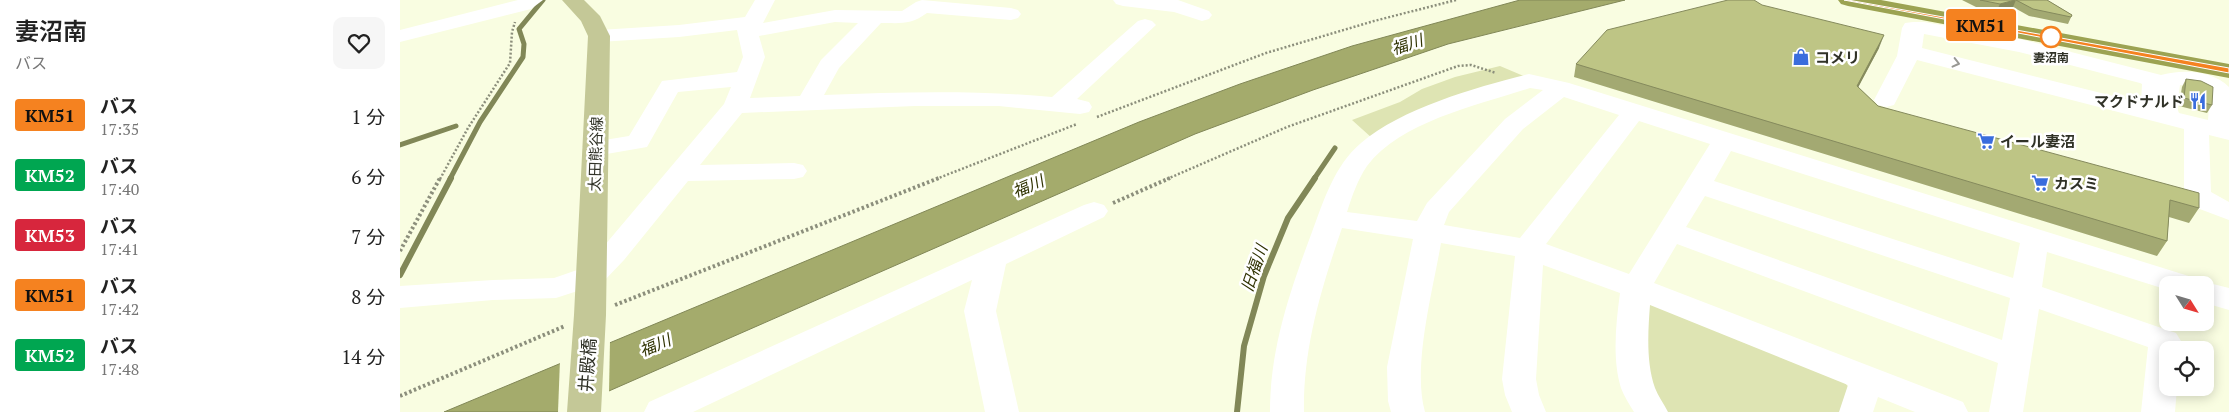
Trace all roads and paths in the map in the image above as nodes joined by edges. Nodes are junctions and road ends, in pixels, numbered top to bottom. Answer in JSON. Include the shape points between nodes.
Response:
{"nodes":[{"id":1,"x":765,"y":0,"type":"edge"},
{"id":2,"x":1123,"y":0,"type":"edge"},
{"id":3,"x":1456,"y":0,"type":"edge"},
{"id":4,"x":1848,"y":0,"type":"edge"},
{"id":5,"x":1891,"y":0,"type":"edge"},
{"id":6,"x":577,"y":1,"type":"edge"},
{"id":7,"x":528,"y":3,"type":"edge"},
{"id":8,"x":925,"y":3,"type":"edge"},
{"id":9,"x":1181,"y":3,"type":"edge"},
{"id":10,"x":1011,"y":14,"type":"dead end"},
{"id":11,"x":1202,"y":15,"type":"dead end"},
{"id":12,"x":875,"y":17,"type":"junction"},
{"id":13,"x":1145,"y":25,"type":"dead end"},
{"id":14,"x":750,"y":27,"type":"junction"},
{"id":15,"x":1983,"y":32,"type":"junction"},
{"id":16,"x":400,"y":36,"type":"edge"},
{"id":17,"x":600,"y":36,"type":"junction"},
{"id":18,"x":1909,"y":52,"type":"junction"},
{"id":19,"x":2229,"y":61,"type":"edge"},
{"id":20,"x":2229,"y":71,"type":"edge"},
{"id":21,"x":1499,"y":75,"type":"dead end"},
{"id":22,"x":746,"y":78,"type":"junction"},
{"id":23,"x":1561,"y":88,"type":"junction"},
{"id":24,"x":1886,"y":100,"type":"dead end"},
{"id":25,"x":808,"y":103,"type":"junction"},
{"id":26,"x":735,"y":106,"type":"junction"},
{"id":27,"x":1634,"y":112,"type":"junction"},
{"id":28,"x":1077,"y":113,"type":"junction"},
{"id":29,"x":2198,"y":125,"type":"edge"},
{"id":30,"x":1724,"y":141,"type":"junction"},
{"id":31,"x":595,"y":148,"type":"junction"},
{"id":32,"x":794,"y":171,"type":"dead end"},
{"id":33,"x":680,"y":173,"type":"junction"},
{"id":34,"x":1697,"y":184,"type":"junction"},
{"id":35,"x":1094,"y":211,"type":"joint"},
{"id":36,"x":2229,"y":212,"type":"edge"},
{"id":37,"x":1331,"y":218,"type":"junction"},
{"id":38,"x":1668,"y":231,"type":"junction"},
{"id":39,"x":1430,"y":232,"type":"junction"},
{"id":40,"x":2035,"y":238,"type":"junction"},
{"id":41,"x":1530,"y":249,"type":"junction"},
{"id":42,"x":400,"y":251,"type":"edge"},
{"id":43,"x":992,"y":259,"type":"junction"},
{"id":44,"x":591,"y":276,"type":"junction"},
{"id":45,"x":2159,"y":277,"type":"edge"},
{"id":46,"x":1636,"y":288,"type":"junction"},
{"id":47,"x":2026,"y":293,"type":"junction"},
{"id":48,"x":2214,"y":295,"type":"edge"},
{"id":49,"x":400,"y":297,"type":"edge"},
{"id":50,"x":2229,"y":299,"type":"edge"},
{"id":51,"x":598,"y":313,"type":"junction"},
{"id":52,"x":2015,"y":357,"type":"junction"},
{"id":53,"x":1867,"y":380,"type":"junction"},
{"id":54,"x":400,"y":396,"type":"edge"},
{"id":55,"x":584,"y":412,"type":"edge"},
{"id":56,"x":661,"y":412,"type":"edge"},
{"id":57,"x":1002,"y":412,"type":"edge"},
{"id":58,"x":1286,"y":412,"type":"edge"},
{"id":59,"x":1408,"y":412,"type":"edge"},
{"id":60,"x":1529,"y":412,"type":"edge"},
{"id":61,"x":1651,"y":412,"type":"edge"},
{"id":62,"x":1856,"y":412,"type":"edge"},
{"id":63,"x":1951,"y":412,"type":"edge"},
{"id":64,"x":2006,"y":412,"type":"edge"},
{"id":65,"x":2158,"y":412,"type":"edge"}],
"edges":[{"from":1,"to":14,"type":"street"},
{"from":2,"to":9,"type":"street"},
{"from":3,"to":28,"type":"path","via":[[1266,53]]},
{"from":4,"to":15,"type":"highway"},
{"from":5,"to":19,"type":"highway"},
{"from":6,"to":17,"type":"main road","via":[[597,26]]},
{"from":7,"to":16,"type":"street"},
{"from":7,"to":42,"type":"path","via":[[513,25],[510,63],[468,128]]},
{"from":8,"to":10,"type":"street"},
{"from":8,"to":12,"type":"street","via":[[907,17]]},
{"from":9,"to":11,"type":"street"},
{"from":12,"to":14,"type":"street","via":[[835,16]]},
{"from":12,"to":25,"type":"street","via":[[829,65]]},
{"from":13,"to":28,"type":"street"},
{"from":14,"to":17,"type":"street"},
{"from":14,"to":22,"type":"street","via":[[754,57]]},
{"from":15,"to":18,"type":"street","via":[[1913,28]]},
{"from":15,"to":20,"type":"highway"},
{"from":15,"to":29,"type":"street","via":[[2148,78],[2154,81],[2153,106]]},
{"from":17,"to":31,"type":"main road","name":"太田熊谷線"},
{"from":18,"to":24,"type":"street"},
{"from":18,"to":29,"type":"street","one_way":true},
{"from":21,"to":35,"type":"path","via":[[1471,65],[1458,66],[1287,127]]},
{"from":22,"to":26,"type":"street"},
{"from":22,"to":31,"type":"street","via":[[670,86],[638,142]]},
{"from":23,"to":27,"type":"street"},
{"from":23,"to":37,"type":"street","via":[[1530,81],[1393,131],[1353,167]]},
{"from":23,"to":39,"type":"street","via":[[1514,124],[1443,199],[1431,221]]},
{"from":25,"to":26,"type":"street"},
{"from":25,"to":28,"type":"street","via":[[1000,98]]},
{"from":26,"to":33,"type":"street"},
{"from":27,"to":30,"type":"street"},
{"from":27,"to":41,"type":"street","via":[[1534,238]]},
{"from":28,"to":51,"type":"path"},
{"from":29,"to":36,"type":"street","via":[[2198,192],[2210,204]]},
{"from":30,"to":34,"type":"street"},
{"from":30,"to":40,"type":"street"},
{"from":31,"to":44,"type":"main road","name":"太田熊谷線"},
{"from":32,"to":33,"type":"street"},
{"from":33,"to":44,"type":"street"},
{"from":34,"to":38,"type":"street"},
{"from":34,"to":47,"type":"street"},
{"from":35,"to":43,"type":"street"},
{"from":37,"to":39,"type":"street"},
{"from":37,"to":58,"type":"street","via":[[1290,354],[1285,390]]},
{"from":38,"to":46,"type":"street"},
{"from":38,"to":52,"type":"street"},
{"from":39,"to":41,"type":"street"},
{"from":39,"to":59,"type":"street","via":[[1404,367]]},
{"from":40,"to":45,"type":"street"},
{"from":40,"to":47,"type":"street"},
{"from":41,"to":46,"type":"street"},
{"from":41,"to":60,"type":"street","via":[[1519,379]]},
{"from":43,"to":56,"type":"street"},
{"from":43,"to":57,"type":"street","via":[[980,311]]},
{"from":44,"to":49,"type":"street","via":[[556,288]]},
{"from":44,"to":51,"type":"main road","name":"太田熊谷線"},
{"from":46,"to":53,"type":"street"},
{"from":46,"to":61,"type":"street","via":[[1635,374],[1638,389]]},
{"from":47,"to":52,"type":"street"},
{"from":47,"to":65,"type":"street","via":[[2165,341]]},
{"from":48,"to":50,"type":"street"},
{"from":51,"to":54,"type":"path"},
{"from":51,"to":55,"type":"main road","name":"井殿橋"},
{"from":52,"to":64,"type":"street"},
{"from":53,"to":62,"type":"street"},
{"from":53,"to":63,"type":"street"}]}
